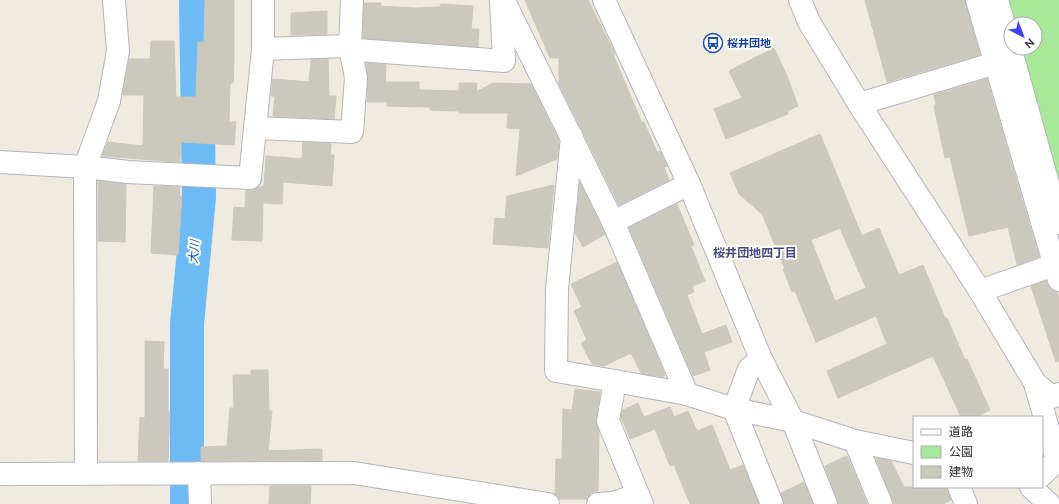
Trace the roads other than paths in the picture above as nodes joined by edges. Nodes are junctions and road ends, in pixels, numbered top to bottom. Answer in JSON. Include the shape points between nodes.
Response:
{"nodes":[{"id":1,"x":114,"y":0,"type":"edge"},
{"id":2,"x":263,"y":0,"type":"edge"},
{"id":3,"x":352,"y":0,"type":"edge"},
{"id":4,"x":502,"y":0,"type":"edge"},
{"id":5,"x":604,"y":0,"type":"edge"},
{"id":6,"x":800,"y":0,"type":"edge"},
{"id":7,"x":977,"y":0,"type":"edge"},
{"id":8,"x":996,"y":0,"type":"edge"},
{"id":9,"x":350,"y":47,"type":"junction"},
{"id":10,"x":263,"y":49,"type":"junction"},
{"id":11,"x":996,"y":63,"type":"junction"},
{"id":12,"x":859,"y":104,"type":"junction"},
{"id":13,"x":255,"y":128,"type":"junction"},
{"id":14,"x":572,"y":137,"type":"junction"},
{"id":15,"x":0,"y":162,"type":"edge"},
{"id":16,"x":85,"y":167,"type":"junction"},
{"id":17,"x":689,"y":184,"type":"junction"},
{"id":18,"x":613,"y":222,"type":"junction"},
{"id":19,"x":1059,"y":222,"type":"edge"},
{"id":20,"x":1056,"y":272,"type":"edge"},
{"id":21,"x":980,"y":291,"type":"junction"},
{"id":22,"x":760,"y":359,"type":"junction"},
{"id":23,"x":615,"y":381,"type":"junction"},
{"id":24,"x":1035,"y":383,"type":"junction"},
{"id":25,"x":687,"y":394,"type":"junction"},
{"id":26,"x":1057,"y":401,"type":"edge"},
{"id":27,"x":734,"y":409,"type":"junction"},
{"id":28,"x":1042,"y":416,"type":"edge"},
{"id":29,"x":793,"y":421,"type":"junction"},
{"id":30,"x":1043,"y":422,"type":"edge"},
{"id":31,"x":856,"y":441,"type":"junction"},
{"id":32,"x":913,"y":453,"type":"edge"},
{"id":33,"x":1052,"y":466,"type":"edge"},
{"id":34,"x":199,"y":473,"type":"junction"},
{"id":35,"x":0,"y":474,"type":"edge"},
{"id":36,"x":86,"y":474,"type":"junction"},
{"id":37,"x":959,"y":488,"type":"edge"},
{"id":38,"x":1032,"y":488,"type":"edge"},
{"id":39,"x":640,"y":499,"type":"edge"},
{"id":40,"x":200,"y":504,"type":"edge"},
{"id":41,"x":548,"y":504,"type":"edge"},
{"id":42,"x":598,"y":504,"type":"edge"},
{"id":43,"x":772,"y":504,"type":"edge"},
{"id":44,"x":826,"y":504,"type":"edge"},
{"id":45,"x":881,"y":504,"type":"edge"},
{"id":46,"x":966,"y":504,"type":"edge"},
{"id":47,"x":1049,"y":504,"type":"edge"}],
"edges":[{"from":1,"to":16,"type":"street","via":[[118,51],[109,101]]},
{"from":2,"to":10,"type":"street"},
{"from":3,"to":9,"type":"street"},
{"from":4,"to":9,"type":"street","via":[[504,61],[358,50]]},
{"from":4,"to":14,"type":"street"},
{"from":5,"to":17,"type":"street"},
{"from":6,"to":12,"type":"street","via":[[809,22]]},
{"from":7,"to":11,"type":"street"},
{"from":8,"to":19,"type":"street"},
{"from":9,"to":10,"type":"street"},
{"from":9,"to":13,"type":"street","via":[[356,78],[352,132]]},
{"from":10,"to":13,"type":"street"},
{"from":11,"to":12,"type":"street"},
{"from":11,"to":20,"type":"street"},
{"from":12,"to":21,"type":"street"},
{"from":13,"to":16,"type":"street","via":[[250,178],[128,172]]},
{"from":14,"to":18,"type":"street"},
{"from":14,"to":23,"type":"street","via":[[557,288],[556,371]]},
{"from":15,"to":16,"type":"street"},
{"from":16,"to":36,"type":"street"},
{"from":17,"to":18,"type":"street"},
{"from":17,"to":22,"type":"street"},
{"from":18,"to":25,"type":"street"},
{"from":20,"to":21,"type":"street"},
{"from":21,"to":24,"type":"street"},
{"from":22,"to":27,"type":"street","via":[[749,369]]},
{"from":22,"to":29,"type":"street"},
{"from":23,"to":25,"type":"street"},
{"from":23,"to":39,"type":"street","via":[[608,420]]},
{"from":24,"to":26,"type":"street"},
{"from":24,"to":28,"type":"street"},
{"from":25,"to":27,"type":"street"},
{"from":27,"to":29,"type":"street"},
{"from":27,"to":43,"type":"street"},
{"from":29,"to":31,"type":"street"},
{"from":29,"to":44,"type":"street"},
{"from":30,"to":33,"type":"street"},
{"from":31,"to":32,"type":"street"},
{"from":31,"to":45,"type":"street"},
{"from":34,"to":36,"type":"street"},
{"from":34,"to":40,"type":"street"},
{"from":34,"to":41,"type":"street","via":[[354,473]]},
{"from":35,"to":36,"type":"street"},
{"from":37,"to":46,"type":"street"},
{"from":38,"to":47,"type":"street"},
{"from":39,"to":42,"type":"street"}]}
